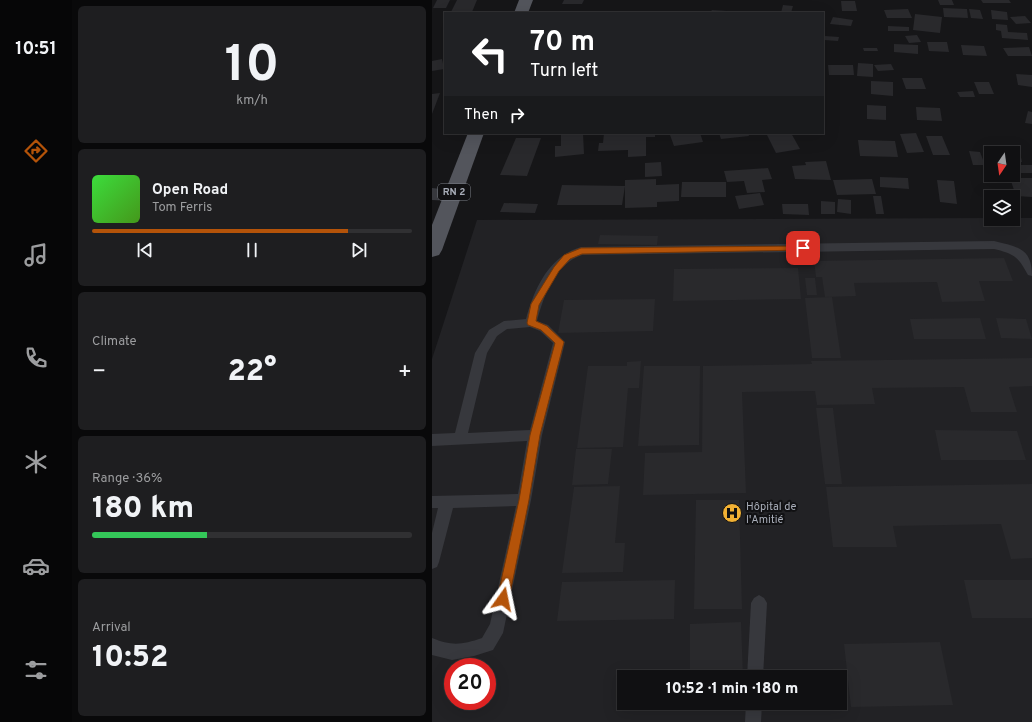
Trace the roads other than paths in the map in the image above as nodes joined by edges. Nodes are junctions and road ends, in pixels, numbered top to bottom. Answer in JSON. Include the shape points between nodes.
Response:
{"nodes":[{"id":1,"x":526,"y":0,"type":"edge"},
{"id":2,"x":521,"y":12,"type":"edge"},
{"id":3,"x":476,"y":134,"type":"edge"},
{"id":4,"x":432,"y":194,"type":"edge"},
{"id":5,"x":453,"y":195,"type":"junction"},
{"id":6,"x":432,"y":250,"type":"edge"},
{"id":7,"x":1032,"y":272,"type":"edge"},
{"id":8,"x":531,"y":323,"type":"junction"},
{"id":9,"x":535,"y":435,"type":"junction"},
{"id":10,"x":460,"y":439,"type":"junction"},
{"id":11,"x":432,"y":440,"type":"edge"},
{"id":12,"x":524,"y":500,"type":"junction"},
{"id":13,"x":432,"y":502,"type":"edge"},
{"id":14,"x":447,"y":502,"type":"junction"},
{"id":15,"x":432,"y":562,"type":"edge"},
{"id":16,"x":759,"y":603,"type":"dead end"},
{"id":17,"x":432,"y":646,"type":"edge"},
{"id":18,"x":755,"y":670,"type":"edge"},
{"id":19,"x":754,"y":710,"type":"edge"},
{"id":20,"x":753,"y":722,"type":"edge"}],
"edges":[{"from":1,"to":2,"type":"main road"},
{"from":3,"to":5,"type":"main road","number":"RN 2"},
{"from":4,"to":5,"type":"street"},
{"from":5,"to":6,"type":"main road","number":"RN 2"},
{"from":7,"to":8,"type":"lane","via":[[1027,260],[1012,249],[994,245],[581,251],[567,257],[548,282],[535,304]]},
{"from":8,"to":9,"type":"lane","via":[[544,328],[559,342]]},
{"from":8,"to":10,"type":"lane","via":[[504,325],[493,333],[482,353]]},
{"from":9,"to":10,"type":"lane"},
{"from":9,"to":12,"type":"lane"},
{"from":10,"to":11,"type":"lane"},
{"from":12,"to":14,"type":"lane"},
{"from":12,"to":17,"type":"lane","via":[[497,627],[487,644],[467,652],[437,650]]},
{"from":13,"to":14,"type":"lane"},
{"from":14,"to":15,"type":"lane"},
{"from":16,"to":18,"type":"lane"},
{"from":19,"to":20,"type":"lane"}]}
